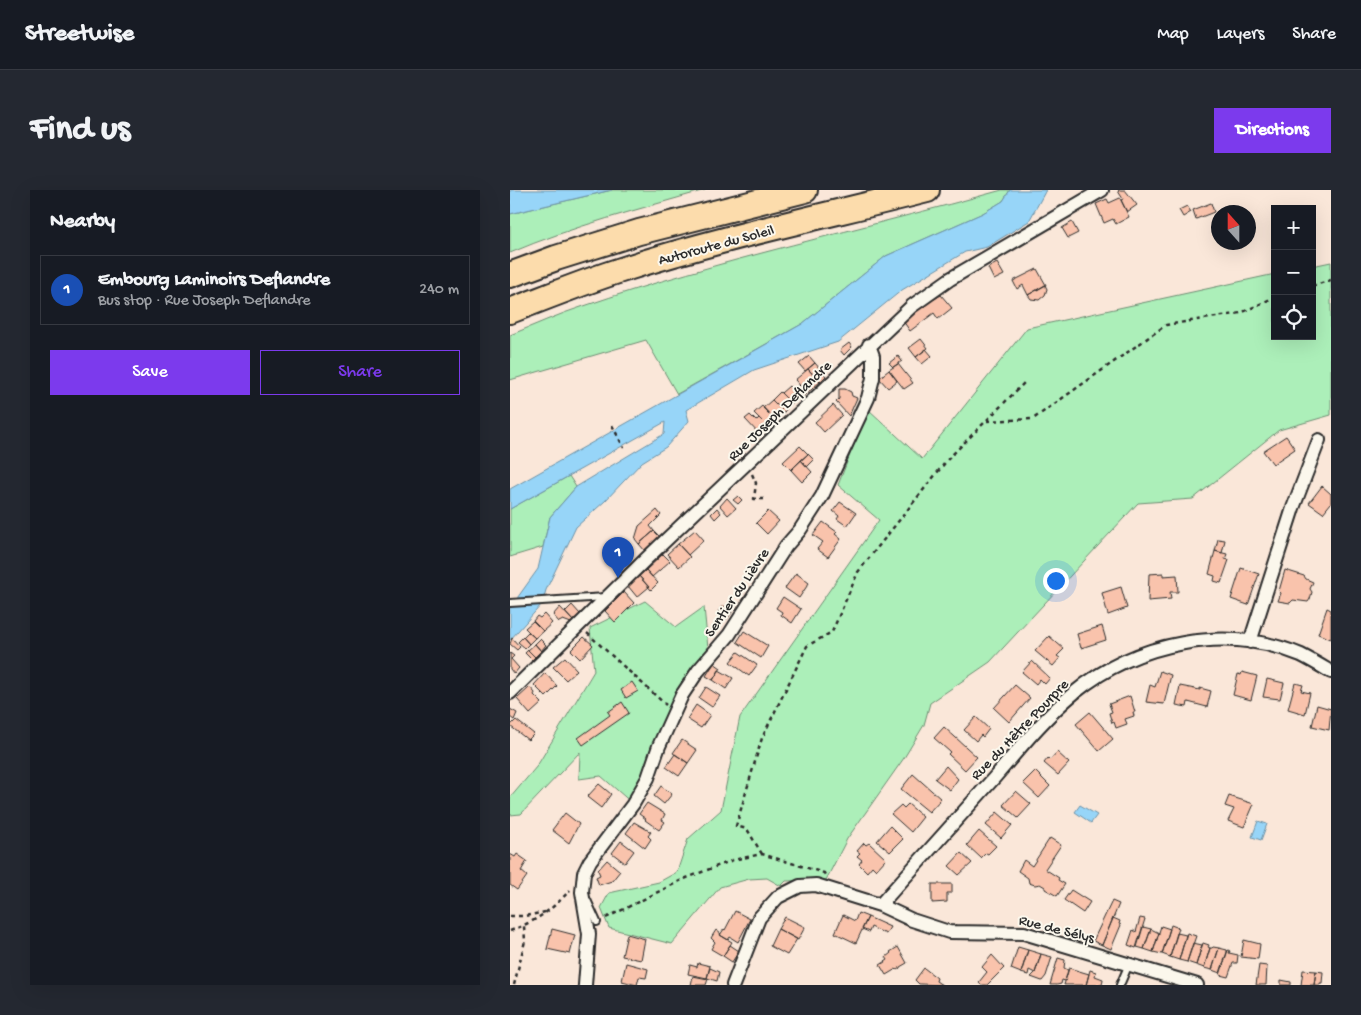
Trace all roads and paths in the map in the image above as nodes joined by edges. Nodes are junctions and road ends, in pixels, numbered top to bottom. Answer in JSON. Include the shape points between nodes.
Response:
{"nodes":[{"id":1,"x":805,"y":190,"type":"edge"},
{"id":2,"x":927,"y":190,"type":"edge"},
{"id":3,"x":1102,"y":190,"type":"edge"},
{"id":4,"x":510,"y":276,"type":"edge"},
{"id":5,"x":1331,"y":280,"type":"edge"},
{"id":6,"x":1316,"y":285,"type":"edge"},
{"id":7,"x":1271,"y":299,"type":"edge"},
{"id":8,"x":510,"y":311,"type":"edge"},
{"id":9,"x":869,"y":346,"type":"junction"},
{"id":10,"x":1026,"y":381,"type":"dead end"},
{"id":11,"x":986,"y":421,"type":"junction"},
{"id":12,"x":612,"y":425,"type":"dead end"},
{"id":13,"x":1319,"y":440,"type":"dead end"},
{"id":14,"x":624,"y":448,"type":"dead end"},
{"id":15,"x":750,"y":460,"type":"junction"},
{"id":16,"x":768,"y":499,"type":"dead end"},
{"id":17,"x":606,"y":597,"type":"junction"},
{"id":18,"x":512,"y":603,"type":"edge"},
{"id":19,"x":579,"y":625,"type":"junction"},
{"id":20,"x":1250,"y":642,"type":"junction"},
{"id":21,"x":1331,"y":672,"type":"edge"},
{"id":22,"x":510,"y":692,"type":"edge"},
{"id":23,"x":674,"y":713,"type":"junction"},
{"id":24,"x":762,"y":854,"type":"junction"},
{"id":25,"x":584,"y":874,"type":"junction"},
{"id":26,"x":827,"y":888,"type":"junction"},
{"id":27,"x":582,"y":892,"type":"junction"},
{"id":28,"x":880,"y":905,"type":"junction"},
{"id":29,"x":548,"y":912,"type":"junction"},
{"id":30,"x":510,"y":916,"type":"edge"},
{"id":31,"x":597,"y":922,"type":"joint"},
{"id":32,"x":524,"y":926,"type":"junction"},
{"id":33,"x":510,"y":931,"type":"edge"},
{"id":34,"x":1129,"y":964,"type":"junction"},
{"id":35,"x":514,"y":985,"type":"edge"},
{"id":36,"x":585,"y":985,"type":"edge"},
{"id":37,"x":733,"y":985,"type":"edge"},
{"id":38,"x":1120,"y":985,"type":"edge"},
{"id":39,"x":1197,"y":985,"type":"edge"}],
"edges":[{"from":1,"to":4,"type":"highway","name":"Autoroute du Soleil","via":[[639,232]]},
{"from":2,"to":8,"type":"highway","name":"Autoroute du Soleil","via":[[622,270]]},
{"from":3,"to":9,"type":"street","name":"Rue Joseph Deflandre","via":[[950,278],[912,306]]},
{"from":5,"to":6,"type":"path"},
{"from":7,"to":11,"type":"path","via":[[1241,313],[1166,325],[1033,419]]},
{"from":9,"to":15,"type":"street","name":"Rue Joseph Deflandre"},
{"from":9,"to":23,"type":"street","name":"Sentier du Lièvre","via":[[873,356],[873,378],[868,398],[822,496],[729,635],[698,671]]},
{"from":10,"to":11,"type":"path"},
{"from":11,"to":24,"type":"path","via":[[948,459],[858,572],[832,632],[807,646],[762,738],[736,826],[748,829]]},
{"from":12,"to":14,"type":"path"},
{"from":13,"to":20,"type":"street","via":[[1293,508]]},
{"from":15,"to":16,"type":"path","via":[[756,483],[754,499]]},
{"from":15,"to":17,"type":"street","name":"Rue Joseph Deflandre"},
{"from":17,"to":18,"type":"lane"},
{"from":17,"to":19,"type":"street","name":"Rue Joseph Deflandre"},
{"from":19,"to":22,"type":"street","name":"Rue Joseph Deflandre"},
{"from":19,"to":23,"type":"path"},
{"from":20,"to":21,"type":"street","name":"Rue du Hêtre Pourpre","via":[[1302,656]]},
{"from":20,"to":28,"type":"street","name":"Rue du Hêtre Pourpre","via":[[1186,641],[1153,649],[1094,678],[1043,723]]},
{"from":23,"to":25,"type":"street","name":"Sentier du Lièvre","via":[[648,778]]},
{"from":24,"to":26,"type":"path","via":[[824,873]]},
{"from":24,"to":31,"type":"path","via":[[733,860],[684,879]]},
{"from":25,"to":27,"type":"street"},
{"from":25,"to":29,"type":"path"},
{"from":26,"to":28,"type":"street","name":"Rue de Sélys"},
{"from":26,"to":37,"type":"street","name":"Rue de Sélys","via":[[800,886],[778,897],[759,918]]},
{"from":27,"to":31,"type":"lane"},
{"from":27,"to":36,"type":"street","via":[[589,934]]},
{"from":28,"to":34,"type":"street","name":"Rue de Sélys","via":[[949,932],[1024,934]]},
{"from":29,"to":30,"type":"path"},
{"from":29,"to":32,"type":"path"},
{"from":32,"to":33,"type":"path"},
{"from":32,"to":35,"type":"path","via":[[525,941]]},
{"from":34,"to":38,"type":"lane"},
{"from":34,"to":39,"type":"street","name":"Rue de Sélys"}]}
